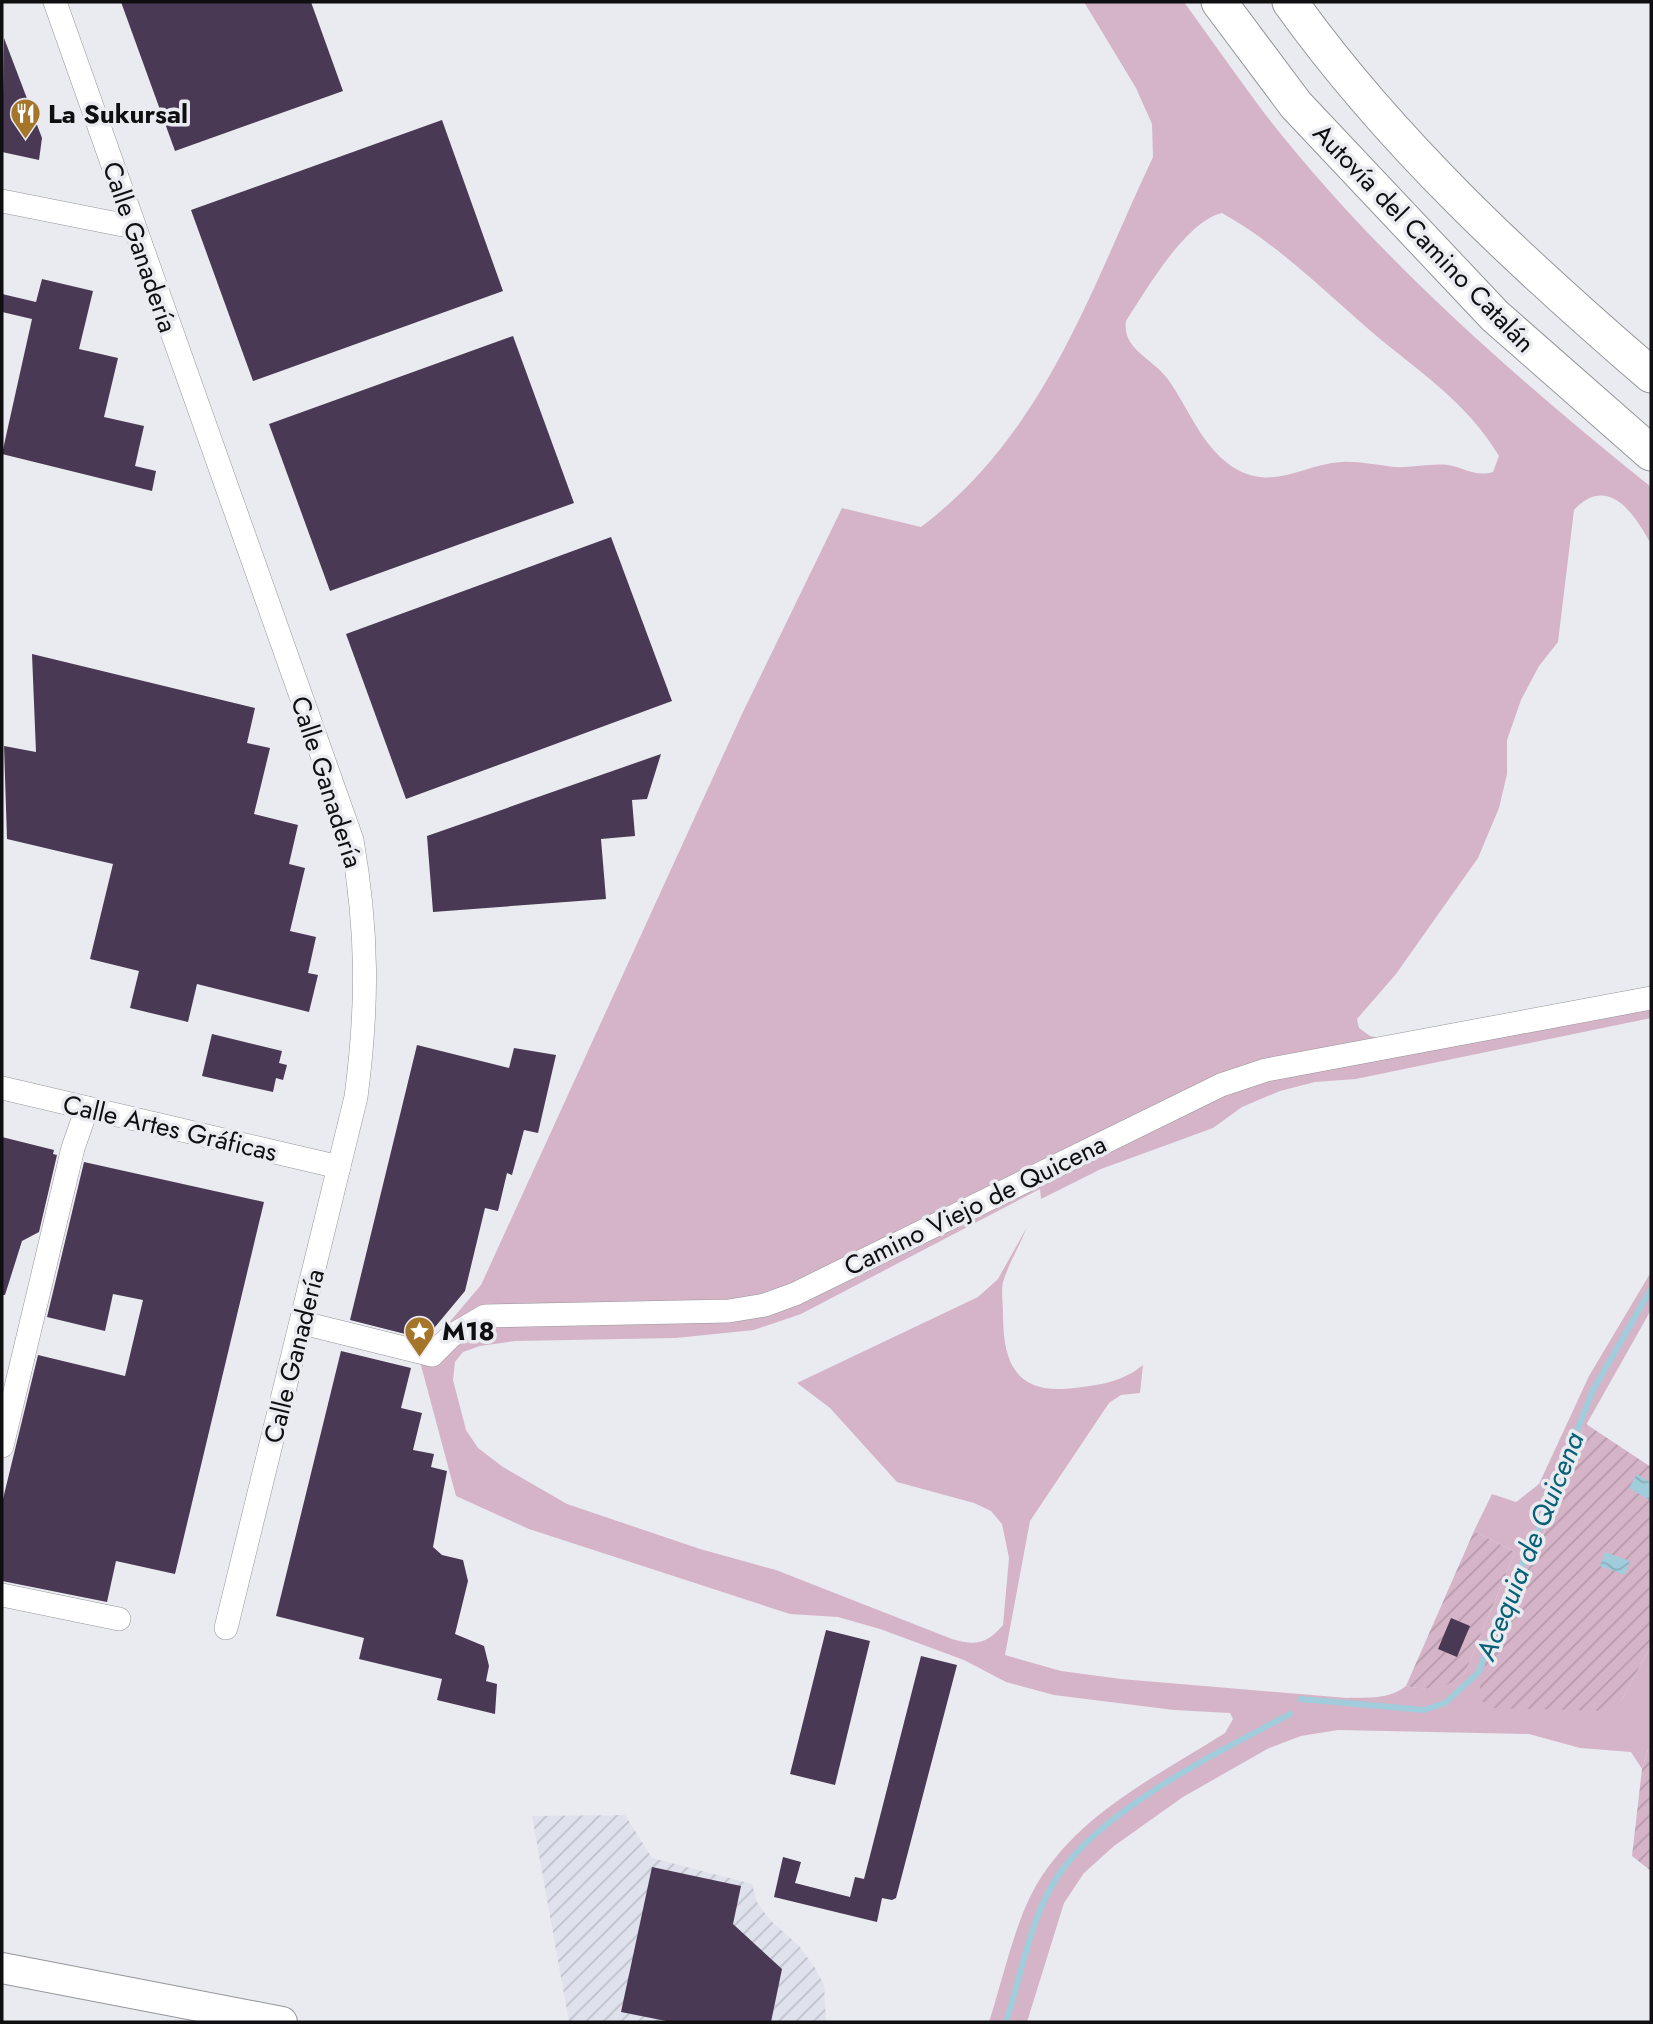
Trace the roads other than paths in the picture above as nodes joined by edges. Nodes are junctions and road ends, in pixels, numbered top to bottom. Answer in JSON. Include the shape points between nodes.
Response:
{"nodes":[{"id":1,"x":55,"y":2,"type":"edge"},
{"id":2,"x":1219,"y":2,"type":"edge"},
{"id":3,"x":1290,"y":2,"type":"edge"},
{"id":4,"x":2,"y":201,"type":"edge"},
{"id":5,"x":133,"y":227,"type":"junction"},
{"id":6,"x":1651,"y":375,"type":"edge"},
{"id":7,"x":1651,"y":453,"type":"edge"},
{"id":8,"x":1651,"y":998,"type":"edge"},
{"id":9,"x":2,"y":1088,"type":"edge"},
{"id":10,"x":87,"y":1108,"type":"junction"},
{"id":11,"x":339,"y":1167,"type":"junction"},
{"id":12,"x":303,"y":1323,"type":"junction"},
{"id":13,"x":2,"y":1446,"type":"edge"},
{"id":14,"x":2,"y":1595,"type":"edge"},
{"id":15,"x":119,"y":1619,"type":"dead end"},
{"id":16,"x":226,"y":1628,"type":"dead end"},
{"id":17,"x":2,"y":1968,"type":"edge"},
{"id":18,"x":282,"y":2022,"type":"edge"}],
"edges":[{"from":1,"to":5,"type":"street","name":"Calle Ganadería"},
{"from":2,"to":7,"type":"highway","name":"Autovía del Camino Catalán","via":[[1296,105],[1495,316]]},
{"from":3,"to":6,"type":"highway","name":"Autovía del Camino Catalán","via":[[1377,110],[1457,194],[1515,253]]},
{"from":4,"to":5,"type":"street"},
{"from":5,"to":11,"type":"street","name":"Calle Ganadería","via":[[352,840],[367,961],[365,1029],[356,1097]]},
{"from":8,"to":12,"type":"street","name":"Camino Viejo de Quicena","via":[[1266,1070],[1220,1085],[765,1305],[729,1311],[485,1317],[451,1336],[432,1355]]},
{"from":9,"to":10,"type":"street","name":"Calle Artes Gráficas"},
{"from":10,"to":11,"type":"street","name":"Calle Artes Gráficas"},
{"from":10,"to":13,"type":"street","via":[[73,1148]]},
{"from":11,"to":12,"type":"street","name":"Calle Ganadería"},
{"from":12,"to":16,"type":"street","name":"Calle Ganadería"},
{"from":14,"to":15,"type":"street"},
{"from":17,"to":18,"type":"main road"}]}
